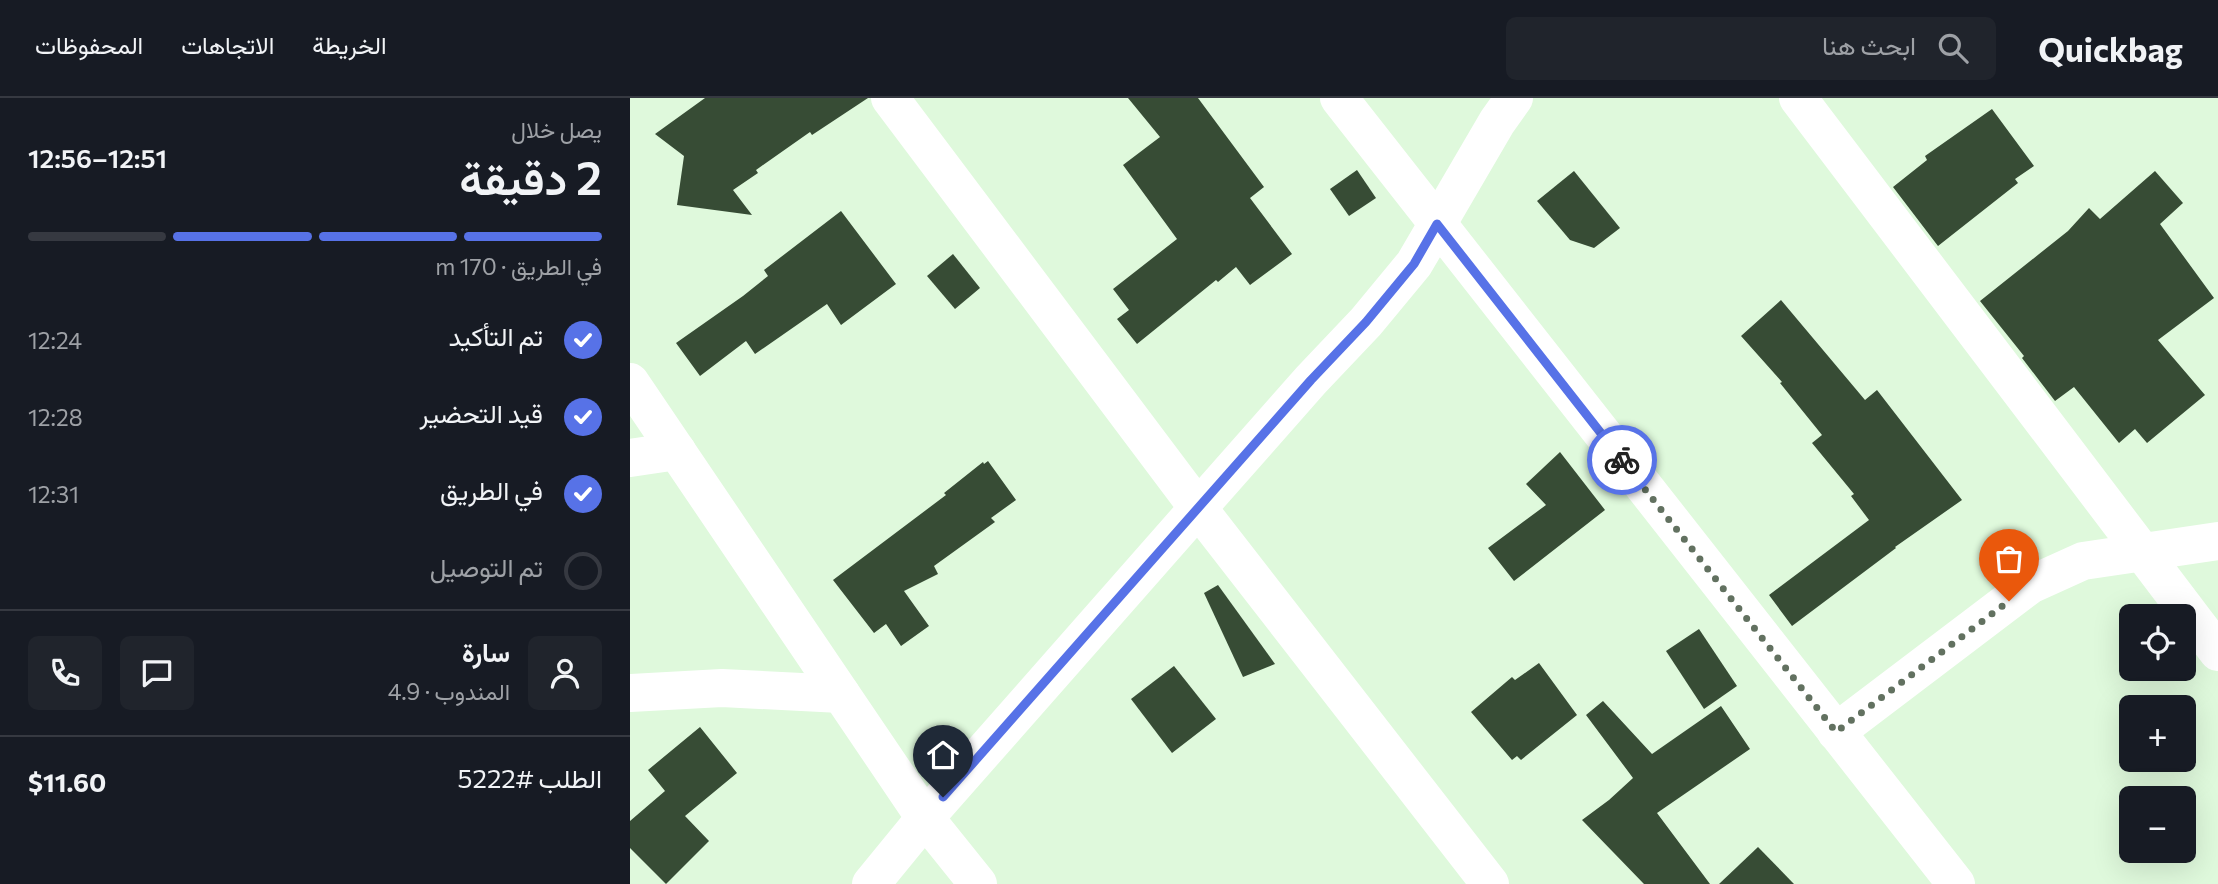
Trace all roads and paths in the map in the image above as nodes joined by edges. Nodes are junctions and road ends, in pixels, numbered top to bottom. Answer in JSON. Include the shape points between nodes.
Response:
{"nodes":[{"id":1,"x":890,"y":98,"type":"edge"},
{"id":2,"x":1339,"y":98,"type":"edge"},
{"id":3,"x":1514,"y":98,"type":"edge"},
{"id":4,"x":1798,"y":98,"type":"edge"},
{"id":5,"x":1437,"y":224,"type":"junction"},
{"id":6,"x":630,"y":382,"type":"edge"},
{"id":7,"x":677,"y":451,"type":"junction"},
{"id":8,"x":630,"y":458,"type":"edge"},
{"id":9,"x":1198,"y":508,"type":"junction"},
{"id":10,"x":2218,"y":541,"type":"edge"},
{"id":11,"x":2143,"y":553,"type":"junction"},
{"id":12,"x":2218,"y":652,"type":"edge"},
{"id":13,"x":630,"y":693,"type":"edge"},
{"id":14,"x":841,"y":694,"type":"junction"},
{"id":15,"x":1836,"y":732,"type":"junction"},
{"id":16,"x":925,"y":818,"type":"junction"},
{"id":17,"x":871,"y":884,"type":"edge"},
{"id":18,"x":978,"y":884,"type":"edge"},
{"id":19,"x":1490,"y":884,"type":"edge"},
{"id":20,"x":1956,"y":884,"type":"edge"}],
"edges":[{"from":1,"to":9,"type":"street"},
{"from":2,"to":5,"type":"street"},
{"from":3,"to":5,"type":"street"},
{"from":4,"to":11,"type":"street"},
{"from":5,"to":9,"type":"street","via":[[1414,264],[1366,322]]},
{"from":5,"to":15,"type":"street"},
{"from":6,"to":7,"type":"street"},
{"from":7,"to":8,"type":"street"},
{"from":7,"to":14,"type":"street"},
{"from":9,"to":16,"type":"street"},
{"from":9,"to":19,"type":"street"},
{"from":10,"to":11,"type":"street"},
{"from":11,"to":12,"type":"street"},
{"from":11,"to":15,"type":"street","via":[[2083,561],[2031,585]]},
{"from":13,"to":14,"type":"street","via":[[722,688]]},
{"from":14,"to":16,"type":"street"},
{"from":15,"to":20,"type":"street"},
{"from":16,"to":17,"type":"street"},
{"from":16,"to":18,"type":"street"}]}
